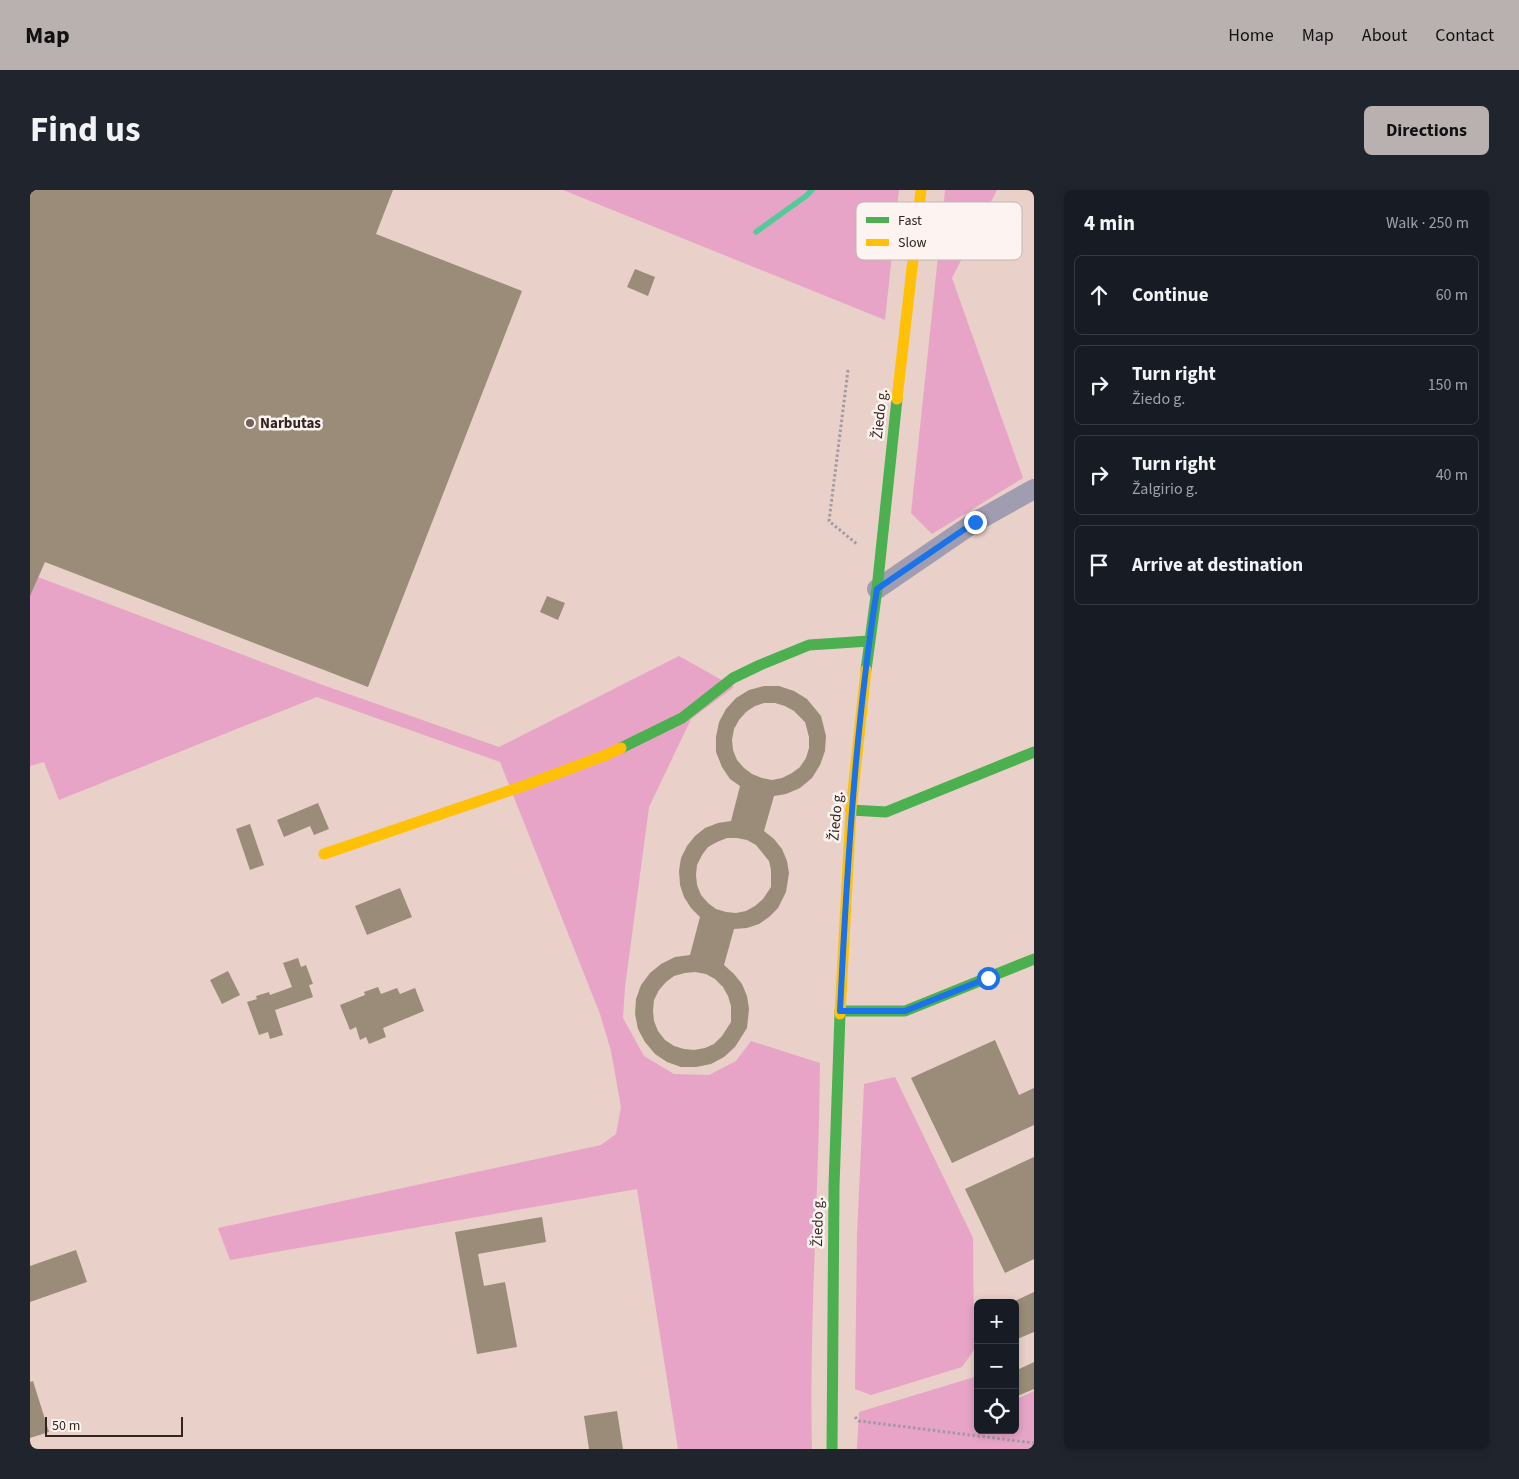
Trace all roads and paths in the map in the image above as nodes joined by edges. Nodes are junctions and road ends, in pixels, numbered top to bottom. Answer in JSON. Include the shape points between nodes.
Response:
{"nodes":[{"id":1,"x":913,"y":260,"type":"edge"},
{"id":2,"x":848,"y":370,"type":"dead end"},
{"id":3,"x":1034,"y":489,"type":"edge"},
{"id":4,"x":880,"y":563,"type":"junction"},
{"id":5,"x":877,"y":589,"type":"junction"},
{"id":6,"x":869,"y":641,"type":"junction"},
{"id":7,"x":1034,"y":752,"type":"edge"},
{"id":8,"x":851,"y":810,"type":"junction"},
{"id":9,"x":324,"y":854,"type":"dead end"},
{"id":10,"x":1034,"y":959,"type":"edge"},
{"id":11,"x":840,"y":1011,"type":"junction"},
{"id":12,"x":854,"y":1415,"type":"dead end"},
{"id":13,"x":1034,"y":1443,"type":"edge"},
{"id":14,"x":832,"y":1449,"type":"edge"}],
"edges":[{"from":1,"to":4,"type":"street","name":"Žiedo g."},
{"from":2,"to":4,"type":"path","via":[[829,521]]},
{"from":3,"to":5,"type":"street","via":[[975,522]]},
{"from":4,"to":5,"type":"street","name":"Žiedo g."},
{"from":5,"to":6,"type":"street","name":"Žiedo g."},
{"from":6,"to":8,"type":"street","name":"Žiedo g."},
{"from":6,"to":9,"type":"street","via":[[809,645],[733,678],[682,718],[606,755]]},
{"from":7,"to":8,"type":"street","via":[[886,812]]},
{"from":8,"to":11,"type":"street","name":"Žiedo g."},
{"from":10,"to":11,"type":"street","via":[[905,1011]]},
{"from":11,"to":14,"type":"street","name":"Žiedo g.","via":[[833,1204]]},
{"from":12,"to":13,"type":"path","via":[[859,1421]]}]}
